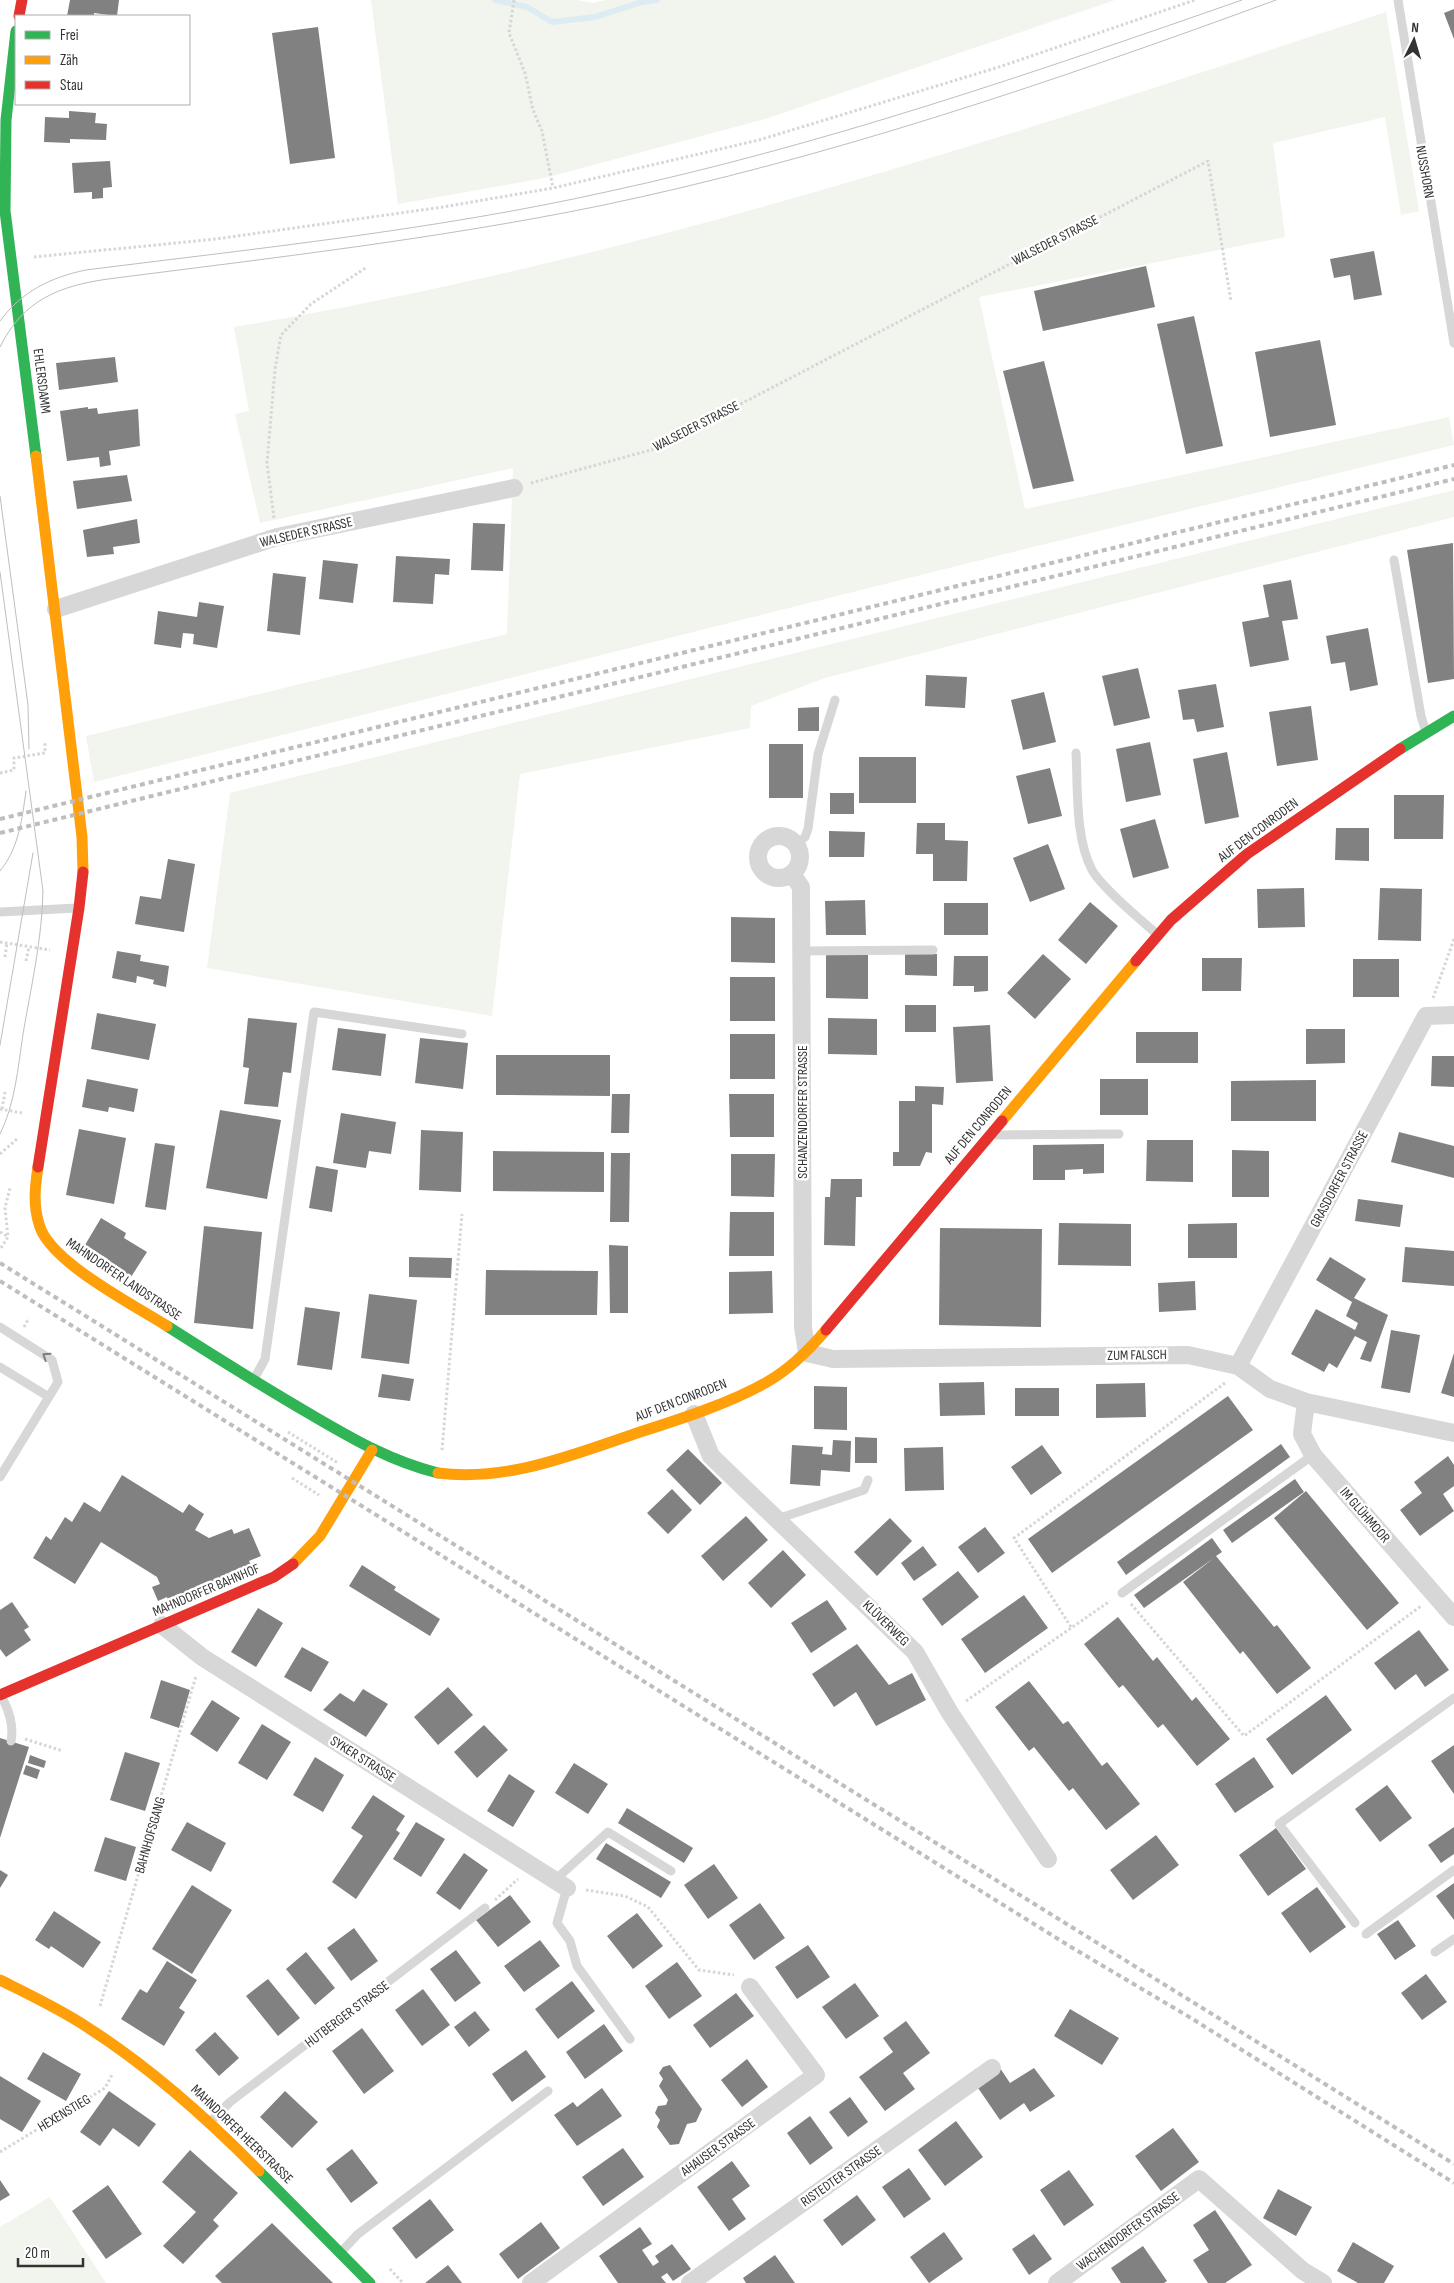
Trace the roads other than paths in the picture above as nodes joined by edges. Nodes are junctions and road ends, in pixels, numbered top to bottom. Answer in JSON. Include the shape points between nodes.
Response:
{"nodes":[{"id":1,"x":22,"y":0,"type":"edge"},
{"id":2,"x":1398,"y":0,"type":"edge"},
{"id":3,"x":19,"y":15,"type":"edge"},
{"id":4,"x":15,"y":36,"type":"edge"},
{"id":5,"x":1454,"y":343,"type":"edge"},
{"id":6,"x":514,"y":488,"type":"road end"},
{"id":7,"x":1394,"y":560,"type":"dead end"},
{"id":8,"x":56,"y":609,"type":"junction"},
{"id":9,"x":835,"y":700,"type":"dead end"},
{"id":10,"x":1454,"y":716,"type":"edge"},
{"id":11,"x":1426,"y":733,"type":"junction"},
{"id":12,"x":69,"y":734,"type":"joint"},
{"id":13,"x":1076,"y":753,"type":"dead end"},
{"id":14,"x":796,"y":845,"type":"junction"},
{"id":15,"x":792,"y":874,"type":"junction"},
{"id":16,"x":80,"y":908,"type":"junction"},
{"id":17,"x":0,"y":912,"type":"edge"},
{"id":18,"x":1158,"y":935,"type":"junction"},
{"id":19,"x":933,"y":950,"type":"dead end"},
{"id":20,"x":801,"y":951,"type":"junction"},
{"id":21,"x":1454,"y":1015,"type":"edge"},
{"id":22,"x":462,"y":1034,"type":"dead end"},
{"id":23,"x":1119,"y":1134,"type":"dead end"},
{"id":24,"x":989,"y":1135,"type":"junction"},
{"id":25,"x":0,"y":1327,"type":"edge"},
{"id":26,"x":807,"y":1353,"type":"junction"},
{"id":27,"x":1238,"y":1366,"type":"junction"},
{"id":28,"x":0,"y":1367,"type":"edge"},
{"id":29,"x":253,"y":1381,"type":"junction"},
{"id":30,"x":49,"y":1397,"type":"junction"},
{"id":31,"x":1306,"y":1402,"type":"junction"},
{"id":32,"x":694,"y":1414,"type":"junction"},
{"id":33,"x":1454,"y":1433,"type":"edge"},
{"id":34,"x":372,"y":1450,"type":"junction"},
{"id":35,"x":1313,"y":1455,"type":"junction"},
{"id":36,"x":486,"y":1474,"type":"joint"},
{"id":37,"x":0,"y":1477,"type":"edge"},
{"id":38,"x":868,"y":1480,"type":"dead end"},
{"id":39,"x":777,"y":1519,"type":"junction"},
{"id":40,"x":1122,"y":1593,"type":"road end"},
{"id":41,"x":1454,"y":1617,"type":"edge"},
{"id":42,"x":162,"y":1625,"type":"junction"},
{"id":43,"x":0,"y":1695,"type":"edge"},
{"id":44,"x":1454,"y":1698,"type":"edge"},
{"id":45,"x":12,"y":1738,"type":"road end"},
{"id":46,"x":1048,"y":1859,"type":"dead end"},
{"id":47,"x":1454,"y":1870,"type":"edge"},
{"id":48,"x":671,"y":1871,"type":"dead end"},
{"id":49,"x":561,"y":1884,"type":"junction"},
{"id":50,"x":485,"y":1908,"type":"road end"},
{"id":51,"x":1355,"y":1923,"type":"dead end"},
{"id":52,"x":1366,"y":1934,"type":"dead end"},
{"id":53,"x":1454,"y":1939,"type":"edge"},
{"id":54,"x":1435,"y":1952,"type":"dead end"},
{"id":55,"x":0,"y":1980,"type":"edge"},
{"id":56,"x":750,"y":1987,"type":"road end"},
{"id":57,"x":630,"y":2039,"type":"dead end"},
{"id":58,"x":992,"y":2068,"type":"dead end"},
{"id":59,"x":548,"y":2090,"type":"dead end"},
{"id":60,"x":211,"y":2122,"type":"junction"},
{"id":61,"x":340,"y":2253,"type":"junction"},
{"id":62,"x":370,"y":2283,"type":"edge"},
{"id":63,"x":531,"y":2283,"type":"edge"},
{"id":64,"x":690,"y":2283,"type":"edge"},
{"id":65,"x":1057,"y":2283,"type":"edge"},
{"id":66,"x":1323,"y":2283,"type":"edge"}],
"edges":[{"from":1,"to":3,"type":"street"},
{"from":2,"to":5,"type":"lane","name":"NUSSHORN"},
{"from":4,"to":8,"type":"street","name":"EHLERSDAMM","via":[[9,71],[5,211]]},
{"from":6,"to":8,"type":"street","name":"WALSEDER STRASSE","via":[[277,537]]},
{"from":7,"to":11,"type":"lane"},
{"from":8,"to":12,"type":"street","name":"EHLERSDAMM"},
{"from":9,"to":14,"type":"lane","via":[[818,754],[808,829]]},
{"from":10,"to":11,"type":"street","name":"AUF DEN CONRODEN"},
{"from":11,"to":18,"type":"street","name":"AUF DEN CONRODEN","via":[[1247,854]]},
{"from":12,"to":16,"type":"street","name":"MAHNDORFER LANDSTRASSE","via":[[84,861]]},
{"from":13,"to":18,"type":"lane","via":[[1082,840],[1092,871]]},
{"from":14,"to":15,"type":"street","via":[[800,860]]},
{"from":14,"to":15,"type":"street","via":[[782,836],[774,837],[766,840],[758,854],[758,862],[768,876],[784,878]]},
{"from":15,"to":20,"type":"street","name":"SCHANZENDORFER STRASSE","via":[[801,887]]},
{"from":16,"to":17,"type":"lane"},
{"from":16,"to":29,"type":"street","name":"MAHNDORFER LANDSTRASSE","via":[[41,1140],[34,1198],[39,1226],[50,1246],[68,1263]]},
{"from":18,"to":24,"type":"street","name":"AUF DEN CONRODEN"},
{"from":19,"to":20,"type":"lane"},
{"from":20,"to":26,"type":"street","name":"SCHANZENDORFER STRASSE","via":[[803,1328]]},
{"from":21,"to":27,"type":"street","name":"GRASDORFER STRASSE","via":[[1426,1016]]},
{"from":22,"to":29,"type":"lane","via":[[314,1012],[265,1359]]},
{"from":23,"to":24,"type":"lane"},
{"from":24,"to":26,"type":"street","name":"AUF DEN CONRODEN"},
{"from":30,"to":25,"type":"lane","one_way":true,"via":[[58,1382],[52,1360]]},
{"from":26,"to":27,"type":"street","name":"ZUM FALSCH","via":[[833,1359],[1188,1354]]},
{"from":26,"to":32,"type":"street","name":"AUF DEN CONRODEN","via":[[766,1382]]},
{"from":27,"to":31,"type":"street","name":"ZUM FALSCH","via":[[1270,1389]]},
{"from":28,"to":30,"type":"lane"},
{"from":29,"to":34,"type":"street","name":"MAHNDORFER LANDSTRASSE"},
{"from":30,"to":37,"type":"lane"},
{"from":31,"to":33,"type":"street","name":"ZUM FALSCH"},
{"from":31,"to":35,"type":"street","name":"IM GLÜHMOOR","via":[[1302,1434]]},
{"from":32,"to":36,"type":"street","name":"AUF DEN CONRODEN","via":[[540,1466]]},
{"from":32,"to":39,"type":"street","name":"KLÜVERWEG","via":[[711,1456]]},
{"from":34,"to":36,"type":"street","name":"MAHNDORFER LANDSTRASSE","via":[[411,1466],[440,1473]]},
{"from":34,"to":42,"type":"street","name":"MAHNDORFER BAHNHOF","via":[[320,1536],[299,1560],[274,1577]]},
{"from":35,"to":40,"type":"lane"},
{"from":35,"to":41,"type":"street","name":"IM GLÜHMOOR"},
{"from":38,"to":39,"type":"lane","via":[[864,1490],[852,1496]]},
{"from":39,"to":46,"type":"street","name":"KLÜVERWEG","via":[[915,1652],[950,1713]]},
{"from":42,"to":43,"type":"street","name":"MAHNDORFER BAHNHOF"},
{"from":42,"to":49,"type":"street","name":"SYKER STRASSE","via":[[202,1657]]},
{"from":43,"to":45,"type":"lane","via":[[7,1706]]},
{"from":44,"to":51,"type":"lane","via":[[1279,1824]]},
{"from":47,"to":52,"type":"lane"},
{"from":48,"to":49,"type":"lane","via":[[608,1832]]},
{"from":49,"to":57,"type":"lane","via":[[557,1923],[570,1941],[577,1966]]},
{"from":50,"to":60,"type":"lane","name":"HUTBERGER STRASSE","via":[[230,2102]]},
{"from":53,"to":54,"type":"lane"},
{"from":55,"to":60,"type":"street","name":"MAHNDORFER HEERSTRASSE","via":[[88,2027],[175,2091]]},
{"from":56,"to":63,"type":"street","name":"AHAUSER STRASSE","via":[[816,2075]]},
{"from":58,"to":64,"type":"street","name":"RISTEDTER STRASSE"},
{"from":59,"to":61,"type":"lane","via":[[358,2234]]},
{"from":60,"to":61,"type":"street","name":"MAHNDORFER HEERSTRASSE"},
{"from":61,"to":62,"type":"street","name":"MAHNDORFER HEERSTRASSE"},
{"from":65,"to":66,"type":"street","name":"WACHENDORFER STRASSE","via":[[1200,2179],[1303,2271]]}]}
